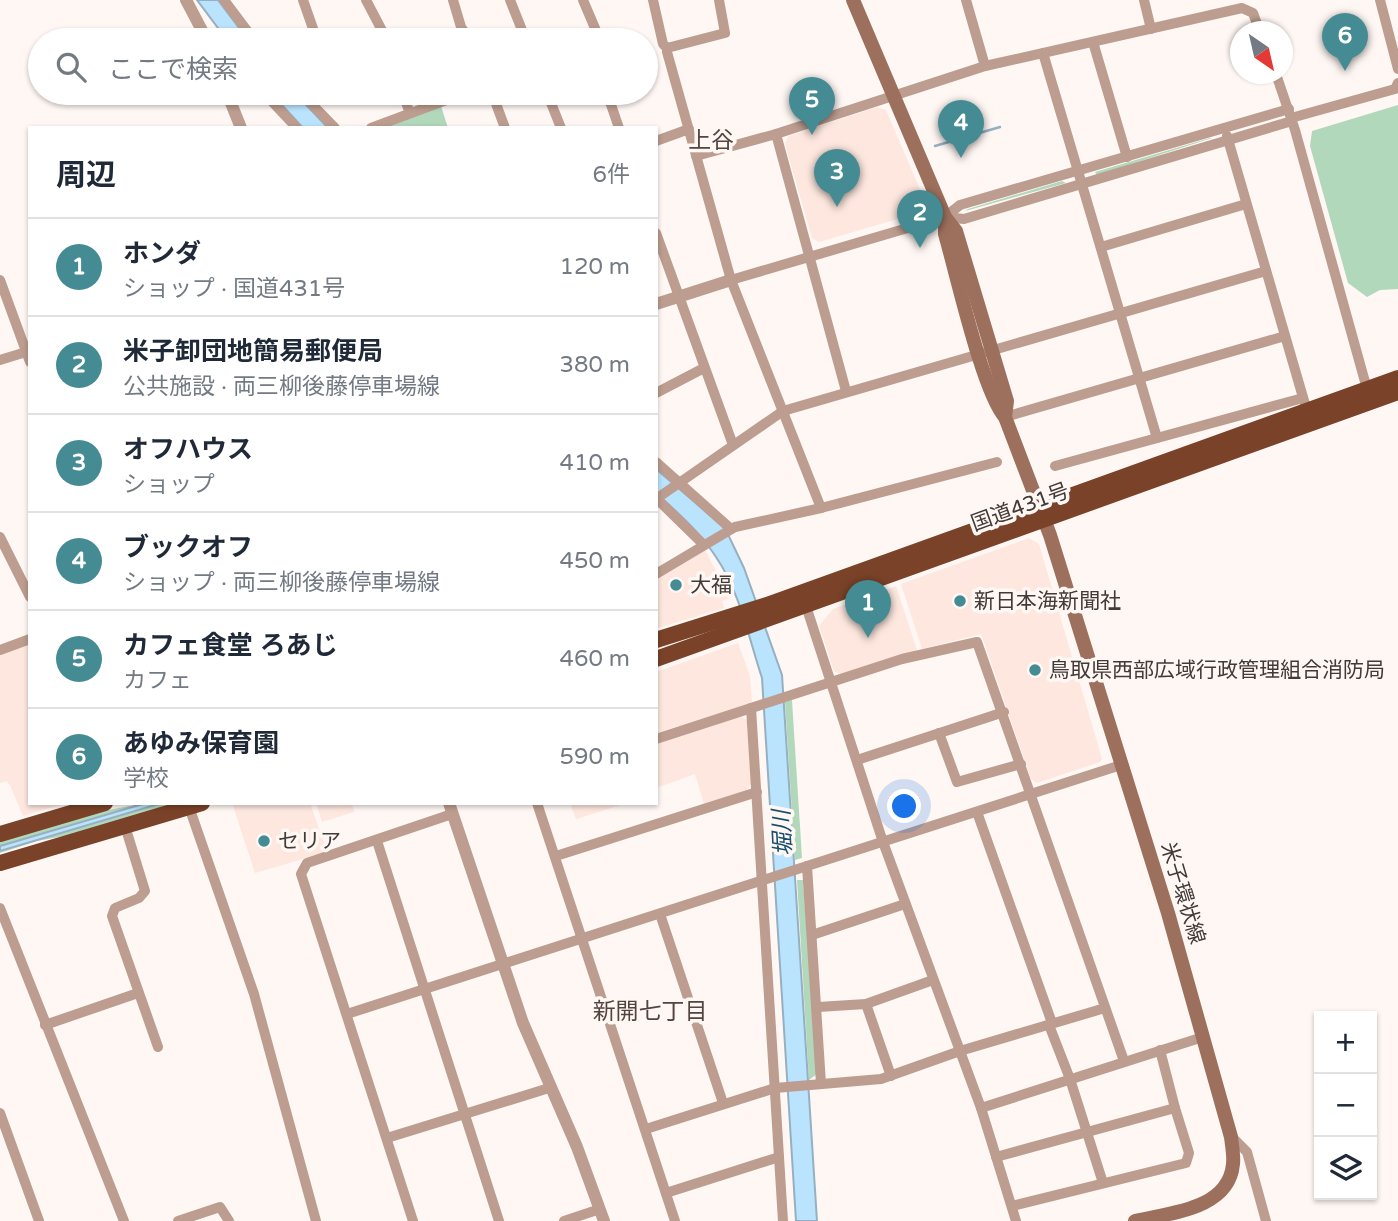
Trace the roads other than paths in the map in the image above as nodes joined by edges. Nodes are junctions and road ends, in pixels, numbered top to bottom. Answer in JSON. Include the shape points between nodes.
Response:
{"nodes":[{"id":1,"x":186,"y":0,"type":"edge"},
{"id":2,"x":224,"y":0,"type":"edge"},
{"id":3,"x":303,"y":0,"type":"edge"},
{"id":4,"x":366,"y":0,"type":"edge"},
{"id":5,"x":453,"y":0,"type":"edge"},
{"id":6,"x":510,"y":0,"type":"edge"},
{"id":7,"x":583,"y":0,"type":"edge"},
{"id":8,"x":653,"y":0,"type":"edge"},
{"id":9,"x":719,"y":0,"type":"edge"},
{"id":10,"x":853,"y":0,"type":"edge"},
{"id":11,"x":966,"y":0,"type":"edge"},
{"id":12,"x":1144,"y":0,"type":"edge"},
{"id":13,"x":1380,"y":0,"type":"edge"},
{"id":14,"x":1250,"y":4,"type":"edge"},
{"id":15,"x":1256,"y":21,"type":"edge"},
{"id":16,"x":200,"y":28,"type":"edge"},
{"id":17,"x":245,"y":28,"type":"edge"},
{"id":18,"x":313,"y":28,"type":"edge"},
{"id":19,"x":381,"y":28,"type":"edge"},
{"id":20,"x":462,"y":28,"type":"edge"},
{"id":21,"x":521,"y":28,"type":"edge"},
{"id":22,"x":595,"y":28,"type":"edge"},
{"id":23,"x":1151,"y":29,"type":"junction"},
{"id":24,"x":1093,"y":42,"type":"junction"},
{"id":25,"x":667,"y":48,"type":"junction"},
{"id":26,"x":1043,"y":53,"type":"junction"},
{"id":27,"x":985,"y":66,"type":"junction"},
{"id":28,"x":1398,"y":69,"type":"edge"},
{"id":29,"x":1398,"y":83,"type":"edge"},
{"id":30,"x":1280,"y":84,"type":"edge"},
{"id":31,"x":894,"y":94,"type":"junction"},
{"id":32,"x":232,"y":105,"type":"edge"},
{"id":33,"x":275,"y":105,"type":"edge"},
{"id":34,"x":313,"y":105,"type":"edge"},
{"id":35,"x":407,"y":105,"type":"edge"},
{"id":36,"x":432,"y":105,"type":"edge"},
{"id":37,"x":496,"y":105,"type":"edge"},
{"id":38,"x":552,"y":105,"type":"edge"},
{"id":39,"x":611,"y":105,"type":"edge"},
{"id":40,"x":410,"y":113,"type":"junction"},
{"id":41,"x":1291,"y":116,"type":"junction"},
{"id":42,"x":240,"y":126,"type":"edge"},
{"id":43,"x":295,"y":126,"type":"edge"},
{"id":44,"x":333,"y":126,"type":"edge"},
{"id":45,"x":376,"y":126,"type":"edge"},
{"id":46,"x":504,"y":126,"type":"edge"},
{"id":47,"x":560,"y":126,"type":"edge"},
{"id":48,"x":618,"y":126,"type":"edge"},
{"id":49,"x":689,"y":129,"type":"junction"},
{"id":50,"x":1224,"y":129,"type":"junction"},
{"id":51,"x":776,"y":134,"type":"junction"},
{"id":52,"x":658,"y":140,"type":"edge"},
{"id":53,"x":1228,"y":141,"type":"junction"},
{"id":54,"x":696,"y":156,"type":"junction"},
{"id":55,"x":1127,"y":158,"type":"junction"},
{"id":56,"x":1079,"y":172,"type":"junction"},
{"id":57,"x":1082,"y":184,"type":"junction"},
{"id":58,"x":1246,"y":204,"type":"junction"},
{"id":59,"x":945,"y":217,"type":"junction"},
{"id":60,"x":658,"y":239,"type":"edge"},
{"id":61,"x":1101,"y":247,"type":"junction"},
{"id":62,"x":810,"y":257,"type":"junction"},
{"id":63,"x":1266,"y":271,"type":"junction"},
{"id":64,"x":0,"y":279,"type":"edge"},
{"id":65,"x":731,"y":280,"type":"junction"},
{"id":66,"x":677,"y":297,"type":"junction"},
{"id":67,"x":658,"y":303,"type":"edge"},
{"id":68,"x":1121,"y":311,"type":"junction"},
{"id":69,"x":1285,"y":336,"type":"junction"},
{"id":70,"x":986,"y":351,"type":"junction"},
{"id":71,"x":28,"y":357,"type":"edge"},
{"id":72,"x":0,"y":360,"type":"edge"},
{"id":73,"x":704,"y":368,"type":"junction"},
{"id":74,"x":1140,"y":376,"type":"junction"},
{"id":75,"x":1398,"y":378,"type":"edge"},
{"id":76,"x":1367,"y":389,"type":"junction"},
{"id":77,"x":846,"y":391,"type":"junction"},
{"id":78,"x":658,"y":392,"type":"edge"},
{"id":79,"x":1398,"y":392,"type":"edge"},
{"id":80,"x":1305,"y":405,"type":"junction"},
{"id":81,"x":783,"y":411,"type":"junction"},
{"id":82,"x":1005,"y":417,"type":"junction"},
{"id":83,"x":1157,"y":438,"type":"junction"},
{"id":84,"x":733,"y":445,"type":"junction"},
{"id":85,"x":997,"y":462,"type":"dead end"},
{"id":86,"x":658,"y":464,"type":"edge"},
{"id":87,"x":1055,"y":466,"type":"dead end"},
{"id":88,"x":680,"y":482,"type":"junction"},
{"id":89,"x":658,"y":498,"type":"edge"},
{"id":90,"x":658,"y":501,"type":"edge"},
{"id":91,"x":821,"y":508,"type":"junction"},
{"id":92,"x":1042,"y":514,"type":"junction"},
{"id":93,"x":729,"y":530,"type":"junction"},
{"id":94,"x":0,"y":537,"type":"edge"},
{"id":95,"x":704,"y":543,"type":"junction"},
{"id":96,"x":658,"y":573,"type":"edge"},
{"id":97,"x":28,"y":593,"type":"edge"},
{"id":98,"x":806,"y":606,"type":"junction"},
{"id":99,"x":769,"y":611,"type":"junction"},
{"id":100,"x":735,"y":623,"type":"junction"},
{"id":101,"x":28,"y":640,"type":"edge"},
{"id":102,"x":658,"y":640,"type":"edge"},
{"id":103,"x":0,"y":650,"type":"edge"},
{"id":104,"x":658,"y":659,"type":"edge"},
{"id":105,"x":832,"y":681,"type":"junction"},
{"id":106,"x":755,"y":707,"type":"junction"},
{"id":107,"x":1003,"y":712,"type":"junction"},
{"id":108,"x":939,"y":733,"type":"junction"},
{"id":109,"x":658,"y":738,"type":"edge"},
{"id":110,"x":857,"y":760,"type":"junction"},
{"id":111,"x":1021,"y":764,"type":"junction"},
{"id":112,"x":1121,"y":765,"type":"junction"},
{"id":113,"x":757,"y":792,"type":"junction"},
{"id":114,"x":1031,"y":793,"type":"junction"},
{"id":115,"x":98,"y":805,"type":"edge"},
{"id":116,"x":190,"y":805,"type":"edge"},
{"id":117,"x":193,"y":805,"type":"edge"},
{"id":118,"x":538,"y":805,"type":"edge"},
{"id":119,"x":450,"y":809,"type":"edge"},
{"id":120,"x":977,"y":812,"type":"junction"},
{"id":121,"x":125,"y":826,"type":"junction"},
{"id":122,"x":0,"y":834,"type":"edge"},
{"id":123,"x":377,"y":841,"type":"junction"},
{"id":124,"x":883,"y":842,"type":"junction"},
{"id":125,"x":556,"y":856,"type":"junction"},
{"id":126,"x":0,"y":863,"type":"edge"},
{"id":127,"x":804,"y":867,"type":"junction"},
{"id":128,"x":767,"y":878,"type":"junction"},
{"id":129,"x":905,"y":904,"type":"junction"},
{"id":130,"x":0,"y":908,"type":"edge"},
{"id":131,"x":660,"y":914,"type":"junction"},
{"id":132,"x":812,"y":935,"type":"junction"},
{"id":133,"x":582,"y":939,"type":"junction"},
{"id":134,"x":503,"y":963,"type":"junction"},
{"id":135,"x":933,"y":980,"type":"junction"},
{"id":136,"x":424,"y":990,"type":"junction"},
{"id":137,"x":138,"y":993,"type":"junction"},
{"id":138,"x":866,"y":1004,"type":"junction"},
{"id":139,"x":818,"y":1007,"type":"junction"},
{"id":140,"x":1105,"y":1008,"type":"junction"},
{"id":141,"x":347,"y":1014,"type":"junction"},
{"id":142,"x":1050,"y":1024,"type":"junction"},
{"id":143,"x":45,"y":1025,"type":"junction"},
{"id":144,"x":1203,"y":1037,"type":"junction"},
{"id":145,"x":158,"y":1047,"type":"dead end"},
{"id":146,"x":1160,"y":1050,"type":"junction"},
{"id":147,"x":960,"y":1051,"type":"junction"},
{"id":148,"x":1124,"y":1061,"type":"junction"},
{"id":149,"x":891,"y":1076,"type":"junction"},
{"id":150,"x":1070,"y":1079,"type":"junction"},
{"id":151,"x":816,"y":1084,"type":"junction"},
{"id":152,"x":780,"y":1087,"type":"junction"},
{"id":153,"x":549,"y":1088,"type":"junction"},
{"id":154,"x":723,"y":1102,"type":"junction"},
{"id":155,"x":981,"y":1108,"type":"junction"},
{"id":156,"x":1175,"y":1108,"type":"junction"},
{"id":157,"x":0,"y":1113,"type":"edge"},
{"id":158,"x":466,"y":1115,"type":"junction"},
{"id":159,"x":646,"y":1129,"type":"junction"},
{"id":160,"x":1087,"y":1131,"type":"junction"},
{"id":161,"x":1231,"y":1137,"type":"junction"},
{"id":162,"x":387,"y":1138,"type":"junction"},
{"id":163,"x":779,"y":1157,"type":"junction"},
{"id":164,"x":996,"y":1157,"type":"junction"},
{"id":165,"x":1102,"y":1184,"type":"junction"},
{"id":166,"x":666,"y":1193,"type":"junction"},
{"id":167,"x":1012,"y":1206,"type":"junction"},
{"id":168,"x":602,"y":1215,"type":"edge"},
{"id":169,"x":39,"y":1221,"type":"edge"},
{"id":170,"x":124,"y":1221,"type":"edge"},
{"id":171,"x":178,"y":1221,"type":"edge"},
{"id":172,"x":229,"y":1221,"type":"edge"},
{"id":173,"x":316,"y":1221,"type":"edge"},
{"id":174,"x":413,"y":1221,"type":"edge"},
{"id":175,"x":499,"y":1221,"type":"edge"},
{"id":176,"x":564,"y":1221,"type":"edge"},
{"id":177,"x":675,"y":1221,"type":"edge"},
{"id":178,"x":783,"y":1221,"type":"edge"},
{"id":179,"x":1016,"y":1221,"type":"edge"},
{"id":180,"x":1135,"y":1221,"type":"edge"},
{"id":181,"x":1266,"y":1221,"type":"edge"}],
"edges":[{"from":1,"to":16,"type":"street"},
{"from":2,"to":17,"type":"street"},
{"from":3,"to":18,"type":"street"},
{"from":4,"to":19,"type":"street"},
{"from":5,"to":20,"type":"street"},
{"from":6,"to":21,"type":"street"},
{"from":7,"to":22,"type":"street"},
{"from":8,"to":25,"type":"street"},
{"from":9,"to":25,"type":"street","via":[[726,33]]},
{"from":10,"to":31,"type":"main road","name":"米子環状線"},
{"from":11,"to":27,"type":"street"},
{"from":12,"to":23,"type":"street"},
{"from":13,"to":28,"type":"street"},
{"from":14,"to":15,"type":"street"},
{"from":14,"to":23,"type":"street"},
{"from":23,"to":24,"type":"street"},
{"from":24,"to":26,"type":"street"},
{"from":24,"to":55,"type":"street"},
{"from":25,"to":49,"type":"street"},
{"from":26,"to":27,"type":"street"},
{"from":26,"to":56,"type":"street"},
{"from":27,"to":31,"type":"street"},
{"from":29,"to":41,"type":"street","via":[[1395,89]]},
{"from":30,"to":41,"type":"street"},
{"from":31,"to":51,"type":"street"},
{"from":31,"to":59,"type":"main road","name":"米子環状線"},
{"from":32,"to":42,"type":"street"},
{"from":33,"to":43,"type":"street"},
{"from":34,"to":44,"type":"street"},
{"from":35,"to":40,"type":"street"},
{"from":36,"to":40,"type":"street"},
{"from":37,"to":46,"type":"street"},
{"from":38,"to":47,"type":"street"},
{"from":39,"to":48,"type":"street"},
{"from":40,"to":45,"type":"street"},
{"from":41,"to":50,"type":"street"},
{"from":41,"to":53,"type":"street"},
{"from":41,"to":76,"type":"street"},
{"from":49,"to":52,"type":"street"},
{"from":49,"to":54,"type":"street"},
{"from":50,"to":53,"type":"street"},
{"from":50,"to":55,"type":"street"},
{"from":51,"to":54,"type":"street"},
{"from":51,"to":62,"type":"street"},
{"from":53,"to":57,"type":"street"},
{"from":53,"to":58,"type":"street"},
{"from":54,"to":65,"type":"street"},
{"from":55,"to":56,"type":"street"},
{"from":56,"to":57,"type":"street"},
{"from":56,"to":59,"type":"street","via":[[960,205]]},
{"from":57,"to":59,"type":"street","via":[[964,219]]},
{"from":57,"to":61,"type":"street"},
{"from":58,"to":61,"type":"street"},
{"from":58,"to":63,"type":"street"},
{"from":59,"to":62,"type":"street"},
{"from":59,"to":70,"type":"main road","name":"米子環状線","via":[[956,231]]},
{"from":60,"to":66,"type":"street"},
{"from":61,"to":68,"type":"street"},
{"from":62,"to":65,"type":"street"},
{"from":62,"to":77,"type":"street"},
{"from":63,"to":68,"type":"street"},
{"from":63,"to":69,"type":"street"},
{"from":64,"to":71,"type":"street"},
{"from":65,"to":66,"type":"street"},
{"from":65,"to":81,"type":"street"},
{"from":66,"to":67,"type":"street"},
{"from":66,"to":73,"type":"street"},
{"from":68,"to":70,"type":"street"},
{"from":68,"to":74,"type":"street"},
{"from":69,"to":74,"type":"street"},
{"from":69,"to":80,"type":"street"},
{"from":70,"to":77,"type":"street"},
{"from":70,"to":82,"type":"main road","name":"米子環状線","via":[[1007,401]]},
{"from":71,"to":72,"type":"street"},
{"from":73,"to":78,"type":"street"},
{"from":73,"to":84,"type":"street"},
{"from":74,"to":82,"type":"street"},
{"from":74,"to":83,"type":"street"},
{"from":75,"to":76,"type":"highway","name":"国道431号"},
{"from":76,"to":80,"type":"highway","name":"国道431号"},
{"from":77,"to":81,"type":"street"},
{"from":79,"to":92,"type":"highway","name":"国道431号"},
{"from":80,"to":83,"type":"street"},
{"from":80,"to":92,"type":"highway","name":"国道431号"},
{"from":81,"to":84,"type":"street"},
{"from":81,"to":91,"type":"street"},
{"from":82,"to":92,"type":"main road","name":"米子環状線"},
{"from":83,"to":87,"type":"street"},
{"from":84,"to":88,"type":"street"},
{"from":85,"to":91,"type":"street"},
{"from":86,"to":88,"type":"street"},
{"from":88,"to":89,"type":"street"},
{"from":88,"to":93,"type":"street"},
{"from":90,"to":95,"type":"street"},
{"from":91,"to":93,"type":"street"},
{"from":92,"to":98,"type":"highway","name":"国道431号"},
{"from":92,"to":99,"type":"highway","name":"国道431号"},
{"from":92,"to":112,"type":"main road","name":"米子環状線"},
{"from":93,"to":95,"type":"street"},
{"from":94,"to":97,"type":"street"},
{"from":95,"to":96,"type":"street"},
{"from":98,"to":99,"type":"highway","name":"国道431号"},
{"from":98,"to":105,"type":"street"},
{"from":99,"to":100,"type":"highway","name":"国道431号"},
{"from":100,"to":102,"type":"highway","name":"国道431号"},
{"from":100,"to":104,"type":"highway","name":"国道431号"},
{"from":101,"to":103,"type":"street"},
{"from":105,"to":106,"type":"street"},
{"from":105,"to":107,"type":"street","via":[[974,641],[981,646]]},
{"from":105,"to":110,"type":"street"},
{"from":106,"to":109,"type":"street"},
{"from":106,"to":113,"type":"street"},
{"from":107,"to":108,"type":"street"},
{"from":107,"to":111,"type":"street"},
{"from":108,"to":110,"type":"street"},
{"from":108,"to":111,"type":"street","via":[[957,782]]},
{"from":110,"to":124,"type":"street"},
{"from":111,"to":114,"type":"street"},
{"from":112,"to":114,"type":"street"},
{"from":112,"to":144,"type":"main road","name":"米子環状線"},
{"from":113,"to":125,"type":"street"},
{"from":113,"to":128,"type":"street"},
{"from":114,"to":120,"type":"street"},
{"from":114,"to":140,"type":"street"},
{"from":115,"to":122,"type":"highway"},
{"from":116,"to":121,"type":"highway"},
{"from":117,"to":173,"type":"street","via":[[254,994]]},
{"from":118,"to":125,"type":"street"},
{"from":119,"to":123,"type":"street"},
{"from":119,"to":134,"type":"street"},
{"from":120,"to":124,"type":"street"},
{"from":120,"to":142,"type":"street"},
{"from":121,"to":126,"type":"highway"},
{"from":121,"to":137,"type":"street","via":[[145,891],[115,908],[112,916]]},
{"from":123,"to":136,"type":"street"},
{"from":123,"to":141,"type":"street","via":[[302,868]]},
{"from":124,"to":127,"type":"street"},
{"from":124,"to":129,"type":"street"},
{"from":125,"to":133,"type":"street"},
{"from":127,"to":128,"type":"street"},
{"from":127,"to":132,"type":"street"},
{"from":128,"to":131,"type":"street"},
{"from":128,"to":152,"type":"street"},
{"from":129,"to":132,"type":"street"},
{"from":129,"to":135,"type":"street"},
{"from":130,"to":143,"type":"street"},
{"from":131,"to":133,"type":"street"},
{"from":131,"to":154,"type":"street"},
{"from":132,"to":139,"type":"street"},
{"from":133,"to":134,"type":"street"},
{"from":133,"to":159,"type":"street"},
{"from":134,"to":136,"type":"street"},
{"from":134,"to":153,"type":"street"},
{"from":135,"to":138,"type":"street"},
{"from":135,"to":147,"type":"street"},
{"from":136,"to":141,"type":"street"},
{"from":136,"to":158,"type":"street"},
{"from":137,"to":143,"type":"street"},
{"from":137,"to":145,"type":"street"},
{"from":138,"to":139,"type":"street"},
{"from":138,"to":149,"type":"street"},
{"from":139,"to":151,"type":"street"},
{"from":140,"to":142,"type":"street"},
{"from":140,"to":148,"type":"street"},
{"from":141,"to":162,"type":"street"},
{"from":142,"to":147,"type":"street"},
{"from":142,"to":150,"type":"street"},
{"from":143,"to":170,"type":"street"},
{"from":144,"to":146,"type":"street"},
{"from":144,"to":161,"type":"main road","name":"米子環状線"},
{"from":146,"to":148,"type":"street"},
{"from":146,"to":156,"type":"street"},
{"from":147,"to":149,"type":"street"},
{"from":147,"to":155,"type":"street"},
{"from":148,"to":150,"type":"street"},
{"from":149,"to":151,"type":"street"},
{"from":150,"to":155,"type":"street"},
{"from":150,"to":160,"type":"street"},
{"from":151,"to":152,"type":"street"},
{"from":152,"to":154,"type":"street"},
{"from":152,"to":163,"type":"street"},
{"from":153,"to":158,"type":"street"},
{"from":153,"to":168,"type":"street"},
{"from":154,"to":159,"type":"street"},
{"from":155,"to":164,"type":"street"},
{"from":156,"to":160,"type":"street"},
{"from":156,"to":165,"type":"street","via":[[1189,1153],[1186,1163]]},
{"from":157,"to":169,"type":"street"},
{"from":158,"to":162,"type":"street"},
{"from":158,"to":175,"type":"street"},
{"from":159,"to":166,"type":"street"},
{"from":160,"to":164,"type":"street"},
{"from":160,"to":165,"type":"street"},
{"from":161,"to":180,"type":"main road","name":"米子環状線","via":[[1233,1165],[1217,1195],[1197,1207]]},
{"from":161,"to":181,"type":"street","via":[[1247,1152]]},
{"from":162,"to":174,"type":"street"},
{"from":163,"to":166,"type":"street"},
{"from":163,"to":178,"type":"street"},
{"from":164,"to":167,"type":"street"},
{"from":165,"to":167,"type":"street"},
{"from":166,"to":177,"type":"street"},
{"from":167,"to":179,"type":"street"},
{"from":168,"to":176,"type":"street"},
{"from":171,"to":172,"type":"street","via":[[220,1207]]}]}
